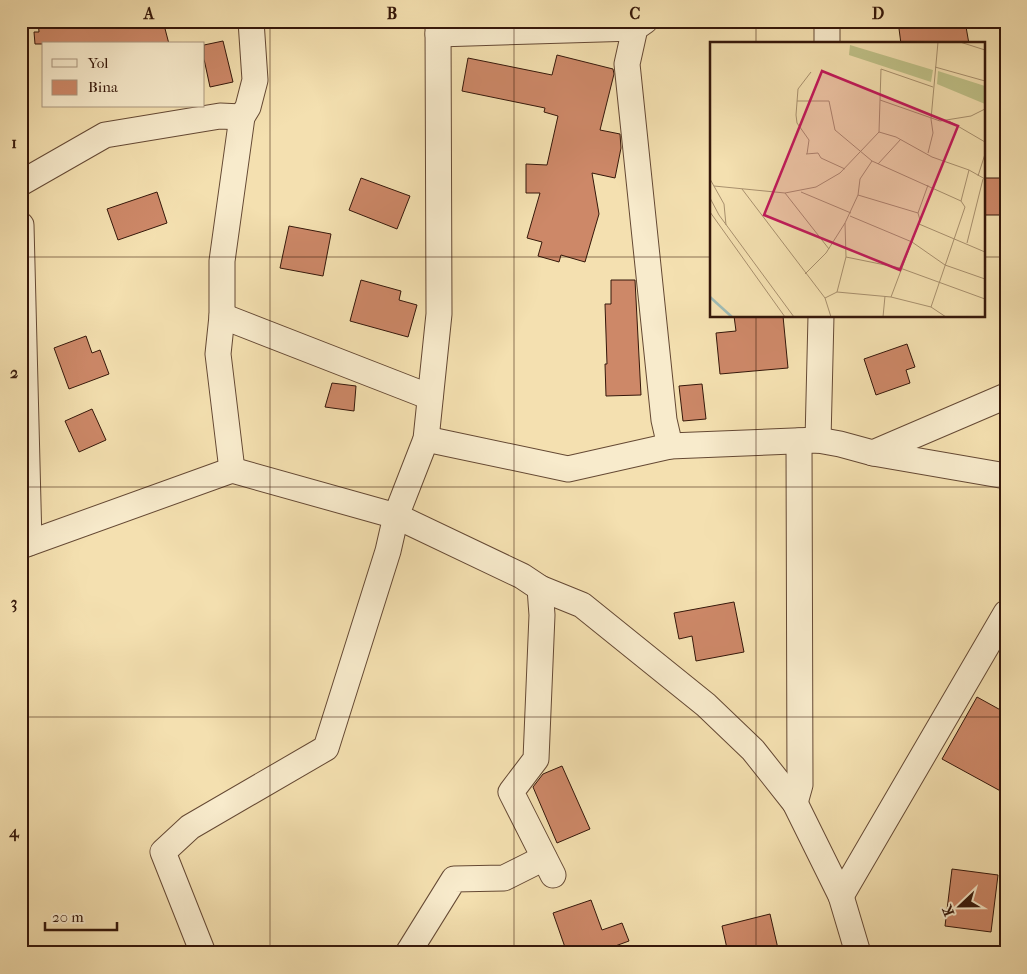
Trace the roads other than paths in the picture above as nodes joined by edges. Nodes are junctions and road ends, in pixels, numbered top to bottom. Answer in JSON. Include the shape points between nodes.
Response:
{"nodes":[{"id":1,"x":251,"y":21,"type":"edge"},
{"id":2,"x":827,"y":21,"type":"edge"},
{"id":3,"x":640,"y":25,"type":"edge"},
{"id":4,"x":438,"y":28,"type":"edge"},
{"id":5,"x":826,"y":42,"type":"edge"},
{"id":6,"x":242,"y":117,"type":"junction"},
{"id":7,"x":21,"y":183,"type":"edge"},
{"id":8,"x":21,"y":225,"type":"edge"},
{"id":9,"x":222,"y":316,"type":"junction"},
{"id":10,"x":821,"y":318,"type":"edge"},
{"id":11,"x":1006,"y":396,"type":"edge"},
{"id":12,"x":430,"y":397,"type":"junction"},
{"id":13,"x":426,"y":440,"type":"junction"},
{"id":14,"x":808,"y":441,"type":"junction"},
{"id":15,"x":670,"y":446,"type":"junction"},
{"id":16,"x":874,"y":453,"type":"junction"},
{"id":17,"x":232,"y":470,"type":"junction"},
{"id":18,"x":1006,"y":476,"type":"edge"},
{"id":19,"x":396,"y":516,"type":"junction"},
{"id":20,"x":25,"y":544,"type":"edge"},
{"id":21,"x":540,"y":588,"type":"junction"},
{"id":22,"x":1006,"y":613,"type":"edge"},
{"id":23,"x":795,"y":803,"type":"junction"},
{"id":24,"x":841,"y":896,"type":"junction"},
{"id":25,"x":203,"y":953,"type":"edge"},
{"id":26,"x":408,"y":953,"type":"edge"},
{"id":27,"x":858,"y":953,"type":"edge"}],
"edges":[{"from":1,"to":6,"type":"street","via":[[255,80]]},
{"from":2,"to":5,"type":"street"},
{"from":3,"to":4,"type":"street"},
{"from":3,"to":15,"type":"street","via":[[627,64],[663,410]]},
{"from":4,"to":12,"type":"street","via":[[438,314]]},
{"from":6,"to":7,"type":"street","via":[[220,116],[105,135]]},
{"from":6,"to":9,"type":"street","via":[[222,261]]},
{"from":8,"to":20,"type":"street"},
{"from":9,"to":12,"type":"street"},
{"from":9,"to":17,"type":"street","via":[[218,354]]},
{"from":10,"to":14,"type":"street"},
{"from":11,"to":16,"type":"street"},
{"from":12,"to":13,"type":"street"},
{"from":13,"to":15,"type":"street","via":[[568,469]]},
{"from":13,"to":19,"type":"street"},
{"from":14,"to":15,"type":"street"},
{"from":14,"to":16,"type":"street","via":[[840,444]]},
{"from":14,"to":23,"type":"street","via":[[800,785]]},
{"from":16,"to":18,"type":"street"},
{"from":17,"to":19,"type":"street"},
{"from":17,"to":20,"type":"street"},
{"from":19,"to":21,"type":"street","via":[[522,576]]},
{"from":19,"to":25,"type":"street","via":[[326,748],[190,827],[163,852]]},
{"from":21,"to":23,"type":"street","via":[[582,605],[706,705],[754,750]]},
{"from":21,"to":26,"type":"street","via":[[542,615],[536,759],[511,792],[548,867],[504,878],[454,879]]},
{"from":22,"to":24,"type":"street"},
{"from":23,"to":24,"type":"street"},
{"from":24,"to":27,"type":"street"}]}
